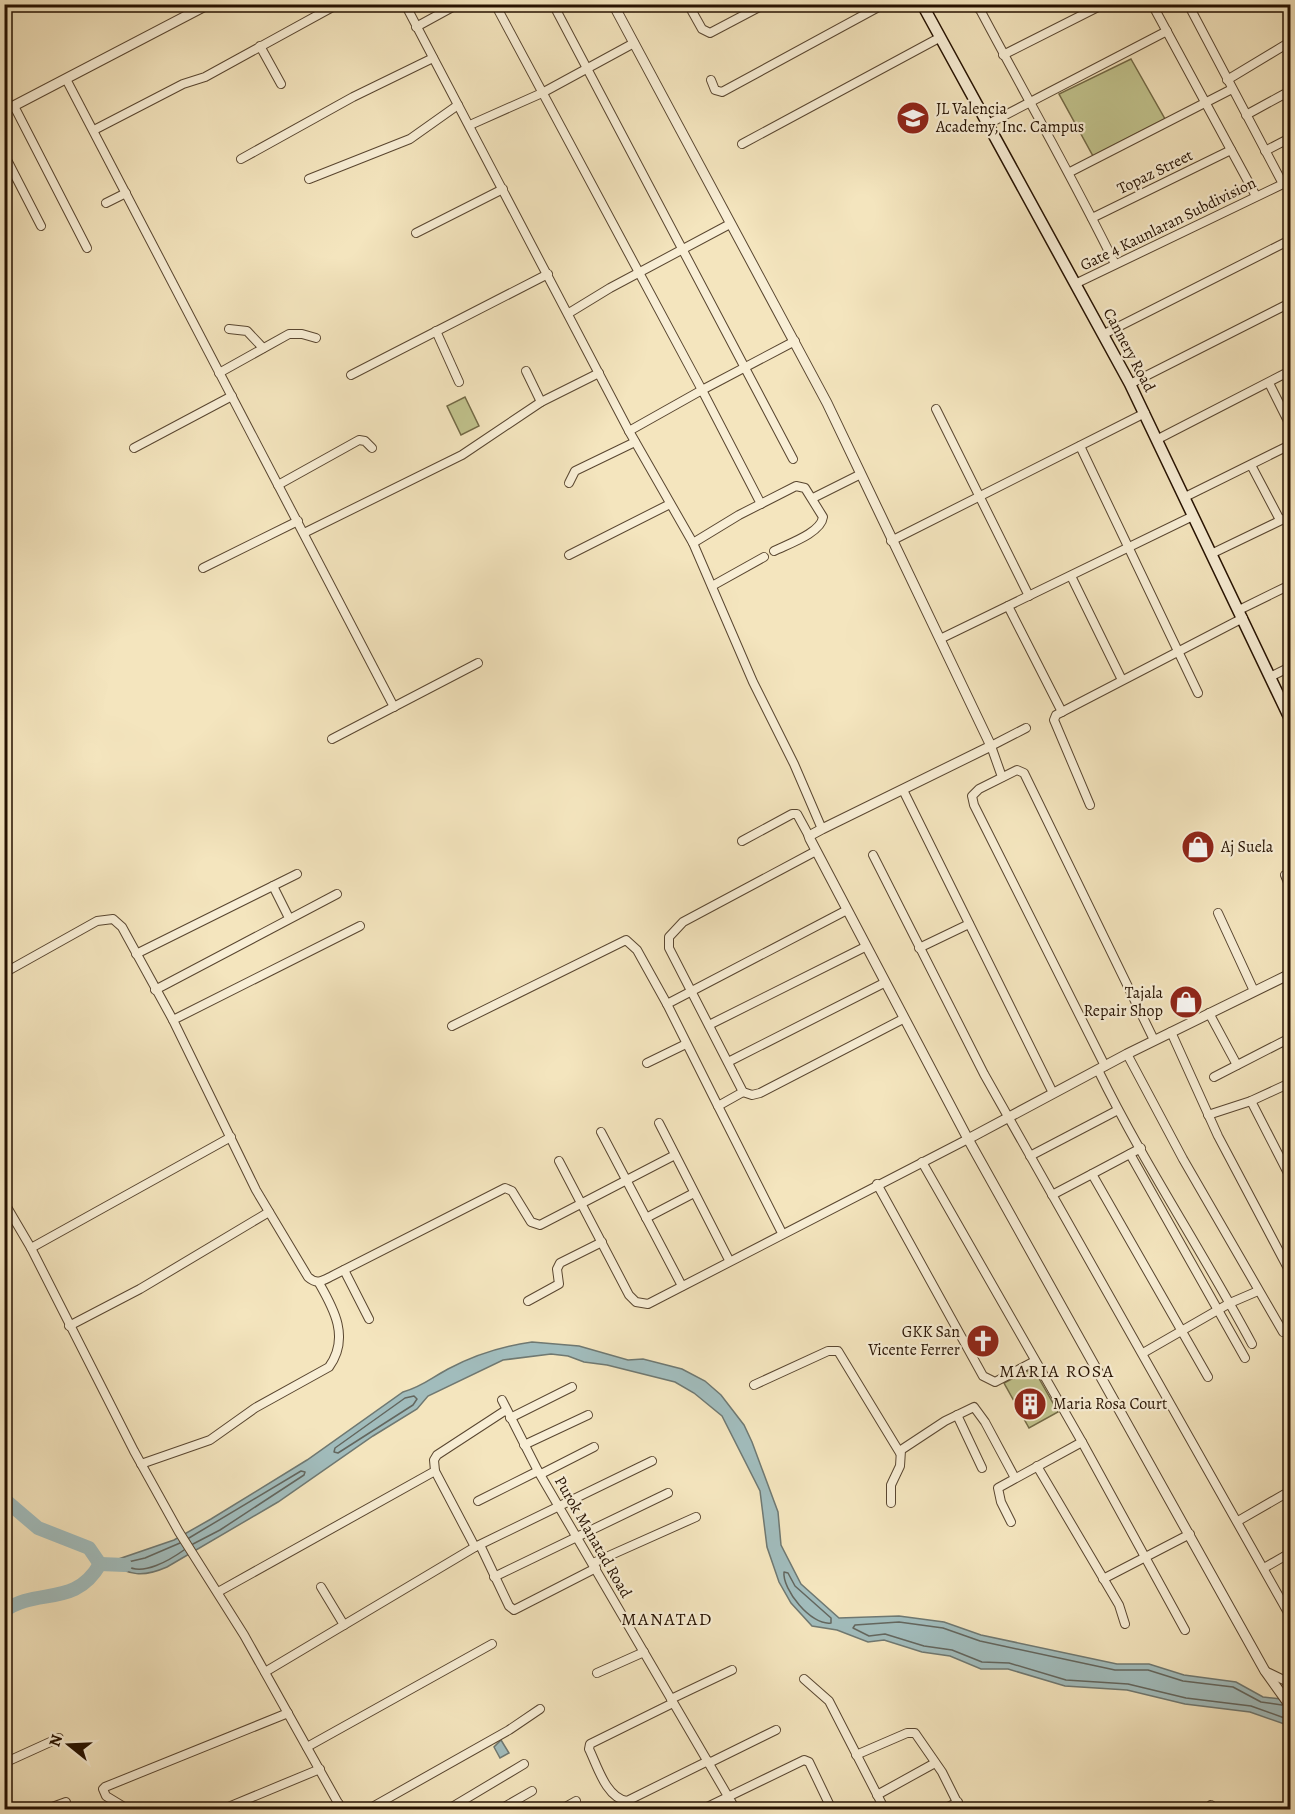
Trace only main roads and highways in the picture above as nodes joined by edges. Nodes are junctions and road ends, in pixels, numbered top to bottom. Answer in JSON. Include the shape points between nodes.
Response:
{"nodes":[{"id":1,"x":922,"y":4,"type":"edge"},
{"id":2,"x":1290,"y":716,"type":"edge"}],
"edges":[{"from":1,"to":2,"type":"main road","name":"Cannery Road","via":[[1131,384]]}]}
